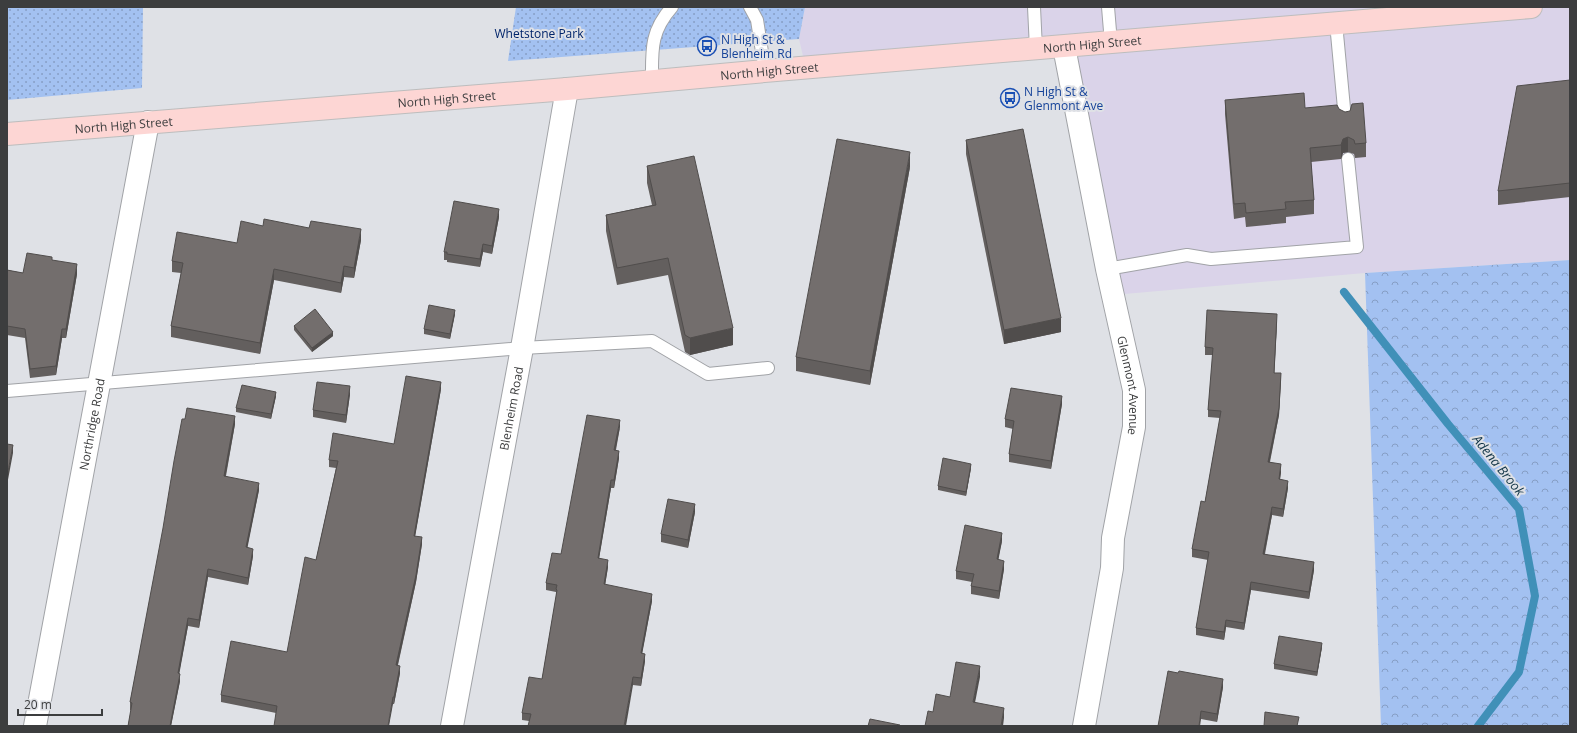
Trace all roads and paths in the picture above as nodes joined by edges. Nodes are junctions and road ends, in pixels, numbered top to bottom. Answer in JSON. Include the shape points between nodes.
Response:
{"nodes":[{"id":1,"x":672,"y":7,"type":"edge"},
{"id":2,"x":750,"y":7,"type":"edge"},
{"id":3,"x":1034,"y":7,"type":"edge"},
{"id":4,"x":1108,"y":7,"type":"edge"},
{"id":5,"x":1531,"y":7,"type":"edge"},
{"id":6,"x":1408,"y":12,"type":"edge"},
{"id":7,"x":1336,"y":24,"type":"junction"},
{"id":8,"x":1111,"y":43,"type":"junction"},
{"id":9,"x":1064,"y":47,"type":"junction"},
{"id":10,"x":1036,"y":49,"type":"junction"},
{"id":11,"x":765,"y":71,"type":"junction"},
{"id":12,"x":652,"y":81,"type":"junction"},
{"id":13,"x":567,"y":89,"type":"junction"},
{"id":14,"x":1345,"y":119,"type":"edge"},
{"id":15,"x":148,"y":122,"type":"junction"},
{"id":16,"x":7,"y":134,"type":"edge"},
{"id":17,"x":1348,"y":159,"type":"edge"},
{"id":18,"x":1107,"y":269,"type":"junction"},
{"id":19,"x":522,"y":348,"type":"junction"},
{"id":20,"x":768,"y":368,"type":"dead end"},
{"id":21,"x":99,"y":383,"type":"junction"},
{"id":22,"x":7,"y":391,"type":"edge"},
{"id":23,"x":35,"y":726,"type":"edge"},
{"id":24,"x":452,"y":726,"type":"edge"},
{"id":25,"x":1084,"y":726,"type":"edge"}],
"edges":[{"from":1,"to":12,"type":"lane","via":[[651,45]]},
{"from":2,"to":11,"type":"lane","via":[[757,20]]},
{"from":3,"to":10,"type":"lane"},
{"from":4,"to":8,"type":"lane"},
{"from":5,"to":6,"type":"main road","name":"North High Street"},
{"from":6,"to":7,"type":"main road","name":"North High Street"},
{"from":7,"to":8,"type":"main road","name":"North High Street"},
{"from":7,"to":14,"type":"lane"},
{"from":8,"to":9,"type":"main road","name":"North High Street"},
{"from":9,"to":10,"type":"main road","name":"North High Street"},
{"from":9,"to":18,"type":"street","name":"Glenmont Avenue"},
{"from":10,"to":11,"type":"main road","name":"North High Street"},
{"from":11,"to":12,"type":"main road","name":"North High Street"},
{"from":12,"to":13,"type":"main road","name":"North High Street"},
{"from":13,"to":15,"type":"main road","name":"North High Street"},
{"from":13,"to":19,"type":"street","name":"Blenheim Road"},
{"from":15,"to":16,"type":"main road","name":"North High Street"},
{"from":15,"to":21,"type":"street","name":"Northridge Road"},
{"from":17,"to":18,"type":"lane","via":[[1357,247],[1211,259],[1187,255]]},
{"from":18,"to":25,"type":"street","name":"Glenmont Avenue","via":[[1134,390],[1135,408],[1134,427],[1113,538],[1112,568]]},
{"from":19,"to":20,"type":"lane","via":[[652,341],[708,374]]},
{"from":19,"to":21,"type":"lane"},
{"from":19,"to":24,"type":"street","name":"Blenheim Road"},
{"from":21,"to":22,"type":"lane"},
{"from":21,"to":23,"type":"street","name":"Northridge Road"}]}
